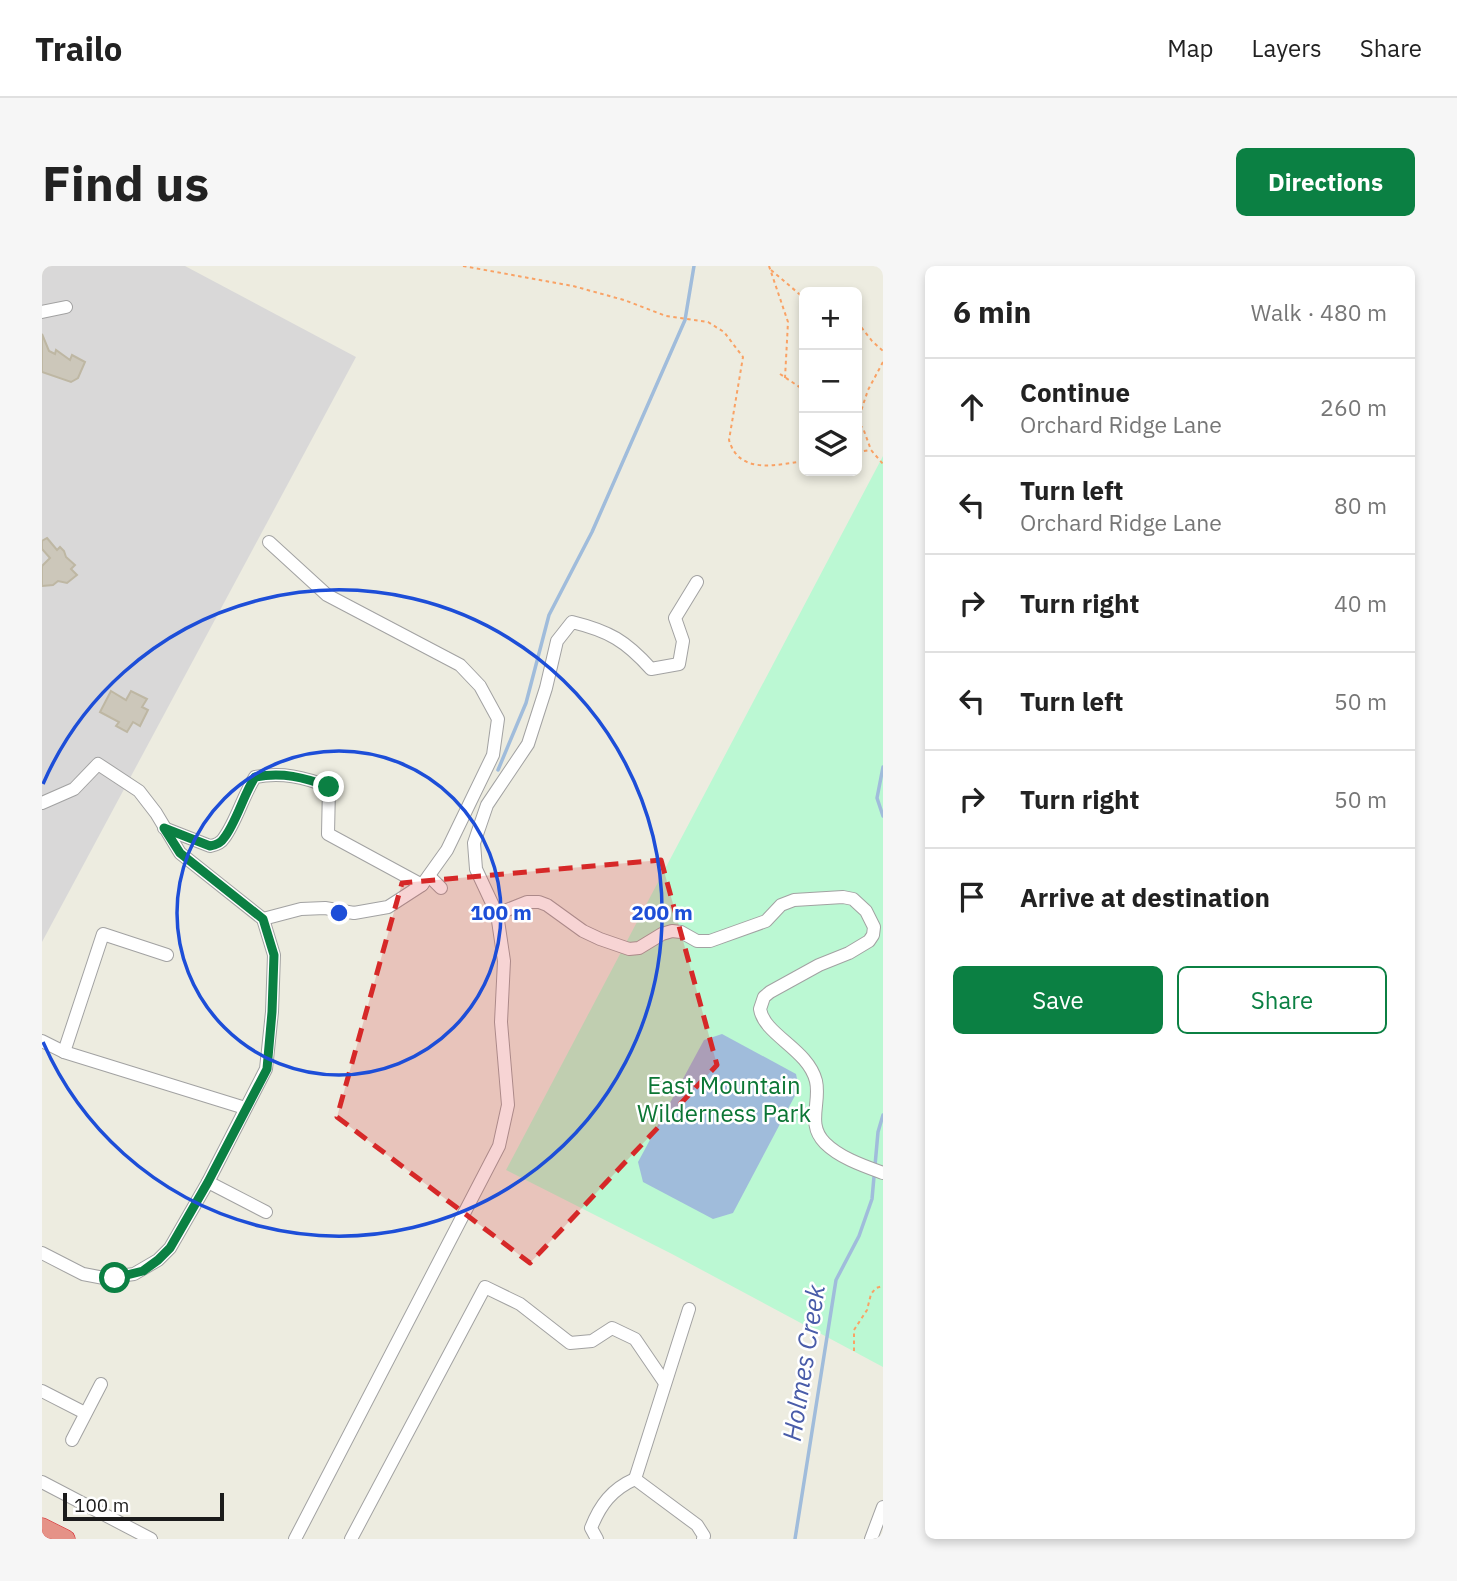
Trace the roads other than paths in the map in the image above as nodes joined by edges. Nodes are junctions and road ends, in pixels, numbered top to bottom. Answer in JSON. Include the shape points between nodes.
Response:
{"nodes":[{"id":1,"x":66,"y":307,"type":"dead end"},
{"id":2,"x":42,"y":312,"type":"edge"},
{"id":3,"x":269,"y":542,"type":"dead end"},
{"id":4,"x":698,"y":582,"type":"dead end"},
{"id":5,"x":42,"y":803,"type":"edge"},
{"id":6,"x":164,"y":828,"type":"junction"},
{"id":7,"x":425,"y":881,"type":"junction"},
{"id":8,"x":441,"y":887,"type":"dead end"},
{"id":9,"x":497,"y":914,"type":"junction"},
{"id":10,"x":263,"y":919,"type":"junction"},
{"id":11,"x":167,"y":955,"type":"dead end"},
{"id":12,"x":42,"y":1041,"type":"edge"},
{"id":13,"x":64,"y":1052,"type":"junction"},
{"id":14,"x":245,"y":1108,"type":"junction"},
{"id":15,"x":883,"y":1173,"type":"edge"},
{"id":16,"x":208,"y":1182,"type":"junction"},
{"id":17,"x":266,"y":1212,"type":"dead end"},
{"id":18,"x":42,"y":1253,"type":"edge"},
{"id":19,"x":689,"y":1309,"type":"dead end"},
{"id":20,"x":665,"y":1383,"type":"junction"},
{"id":21,"x":101,"y":1384,"type":"dead end"},
{"id":22,"x":42,"y":1391,"type":"edge"},
{"id":23,"x":85,"y":1413,"type":"junction"},
{"id":24,"x":72,"y":1440,"type":"dead end"},
{"id":25,"x":635,"y":1479,"type":"junction"},
{"id":26,"x":42,"y":1482,"type":"edge"},
{"id":27,"x":883,"y":1507,"type":"edge"},
{"id":28,"x":42,"y":1527,"type":"edge"},
{"id":29,"x":66,"y":1539,"type":"edge"},
{"id":30,"x":151,"y":1539,"type":"edge"},
{"id":31,"x":295,"y":1539,"type":"edge"},
{"id":32,"x":351,"y":1539,"type":"edge"},
{"id":33,"x":597,"y":1539,"type":"edge"},
{"id":34,"x":703,"y":1539,"type":"edge"},
{"id":35,"x":871,"y":1539,"type":"edge"}],
"edges":[{"from":1,"to":2,"type":"street"},
{"from":3,"to":7,"type":"street","via":[[327,595],[460,665],[480,686],[498,719],[493,755],[446,850]]},
{"from":4,"to":9,"type":"street","via":[[675,618],[683,641],[679,664],[651,669],[631,647],[598,629],[572,622],[557,641],[528,744],[486,805],[474,843],[476,869]]},
{"from":5,"to":6,"type":"street","via":[[74,789],[98,764],[139,791]]},
{"from":6,"to":7,"type":"street","via":[[210,846],[218,844],[255,777],[302,776],[329,787],[328,834]]},
{"from":6,"to":10,"type":"street","via":[[180,853]]},
{"from":7,"to":8,"type":"street"},
{"from":7,"to":10,"type":"street","via":[[388,907],[354,913],[301,909]]},
{"from":9,"to":15,"type":"street","via":[[539,902],[583,931],[629,949],[672,931],[697,942],[710,941],[766,921],[788,902],[853,899],[872,920],[869,942],[770,992],[760,1009],[766,1023],[799,1053],[812,1072],[814,1119],[824,1143]]},
{"from":9,"to":31,"type":"street","via":[[504,961],[501,1022],[508,1105],[499,1146]]},
{"from":10,"to":14,"type":"street","via":[[274,955],[267,1069]]},
{"from":11,"to":13,"type":"street","via":[[103,934]]},
{"from":12,"to":13,"type":"street"},
{"from":13,"to":14,"type":"street"},
{"from":14,"to":16,"type":"street"},
{"from":16,"to":17,"type":"street"},
{"from":16,"to":18,"type":"street","via":[[170,1248],[143,1271],[115,1278],[94,1277]]},
{"from":19,"to":20,"type":"street"},
{"from":20,"to":25,"type":"street"},
{"from":20,"to":32,"type":"street","via":[[635,1339],[612,1328],[592,1341],[570,1343],[520,1304],[485,1287]]},
{"from":21,"to":23,"type":"street"},
{"from":22,"to":23,"type":"street"},
{"from":23,"to":24,"type":"street"},
{"from":25,"to":33,"type":"street","via":[[617,1487],[595,1519],[591,1528]]},
{"from":25,"to":34,"type":"street","via":[[697,1525]]},
{"from":26,"to":30,"type":"street"},
{"from":27,"to":35,"type":"street"},
{"from":28,"to":29,"type":"highway"}]}
